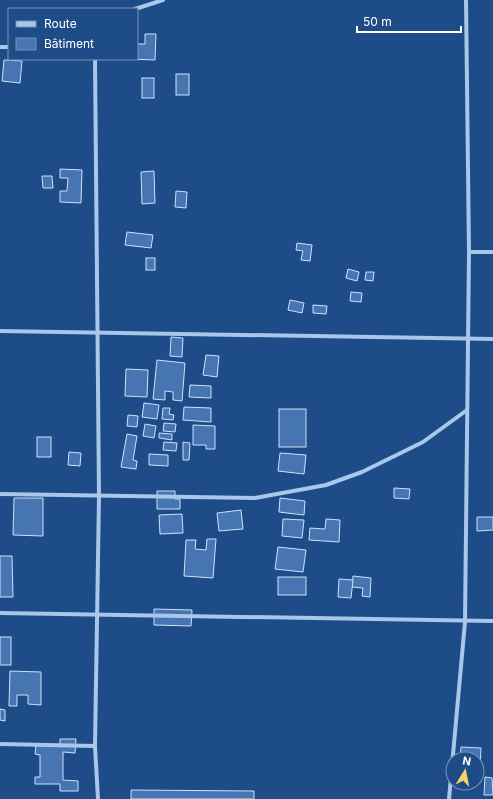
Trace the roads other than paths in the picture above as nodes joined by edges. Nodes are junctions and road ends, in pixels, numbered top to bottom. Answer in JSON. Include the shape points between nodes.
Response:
{"nodes":[{"id":1,"x":163,"y":0,"type":"edge"},
{"id":2,"x":466,"y":0,"type":"edge"},
{"id":3,"x":138,"y":8,"type":"edge"},
{"id":4,"x":95,"y":60,"type":"edge"},
{"id":5,"x":469,"y":252,"type":"junction"},
{"id":6,"x":493,"y":252,"type":"edge"},
{"id":7,"x":0,"y":331,"type":"edge"},
{"id":8,"x":97,"y":333,"type":"junction"},
{"id":9,"x":468,"y":338,"type":"junction"},
{"id":10,"x":493,"y":339,"type":"edge"},
{"id":11,"x":467,"y":410,"type":"junction"},
{"id":12,"x":0,"y":494,"type":"edge"},
{"id":13,"x":99,"y":496,"type":"junction"},
{"id":14,"x":0,"y":614,"type":"edge"},
{"id":15,"x":98,"y":615,"type":"junction"},
{"id":16,"x":493,"y":621,"type":"edge"},
{"id":17,"x":465,"y":622,"type":"junction"},
{"id":18,"x":0,"y":744,"type":"edge"},
{"id":19,"x":96,"y":746,"type":"junction"},
{"id":20,"x":98,"y":799,"type":"edge"},
{"id":21,"x":449,"y":799,"type":"edge"}],
"edges":[{"from":1,"to":3,"type":"street"},
{"from":2,"to":5,"type":"street"},
{"from":4,"to":8,"type":"street"},
{"from":5,"to":6,"type":"street"},
{"from":5,"to":9,"type":"street"},
{"from":7,"to":8,"type":"street"},
{"from":8,"to":9,"type":"street"},
{"from":8,"to":13,"type":"street"},
{"from":9,"to":10,"type":"street"},
{"from":9,"to":11,"type":"street"},
{"from":11,"to":13,"type":"street","via":[[423,442],[362,472],[326,485],[255,498]]},
{"from":11,"to":17,"type":"street"},
{"from":12,"to":13,"type":"street"},
{"from":13,"to":15,"type":"street"},
{"from":14,"to":15,"type":"street"},
{"from":15,"to":17,"type":"street"},
{"from":15,"to":19,"type":"street"},
{"from":16,"to":17,"type":"street"},
{"from":17,"to":21,"type":"street"},
{"from":18,"to":19,"type":"street"},
{"from":19,"to":20,"type":"street"}]}
